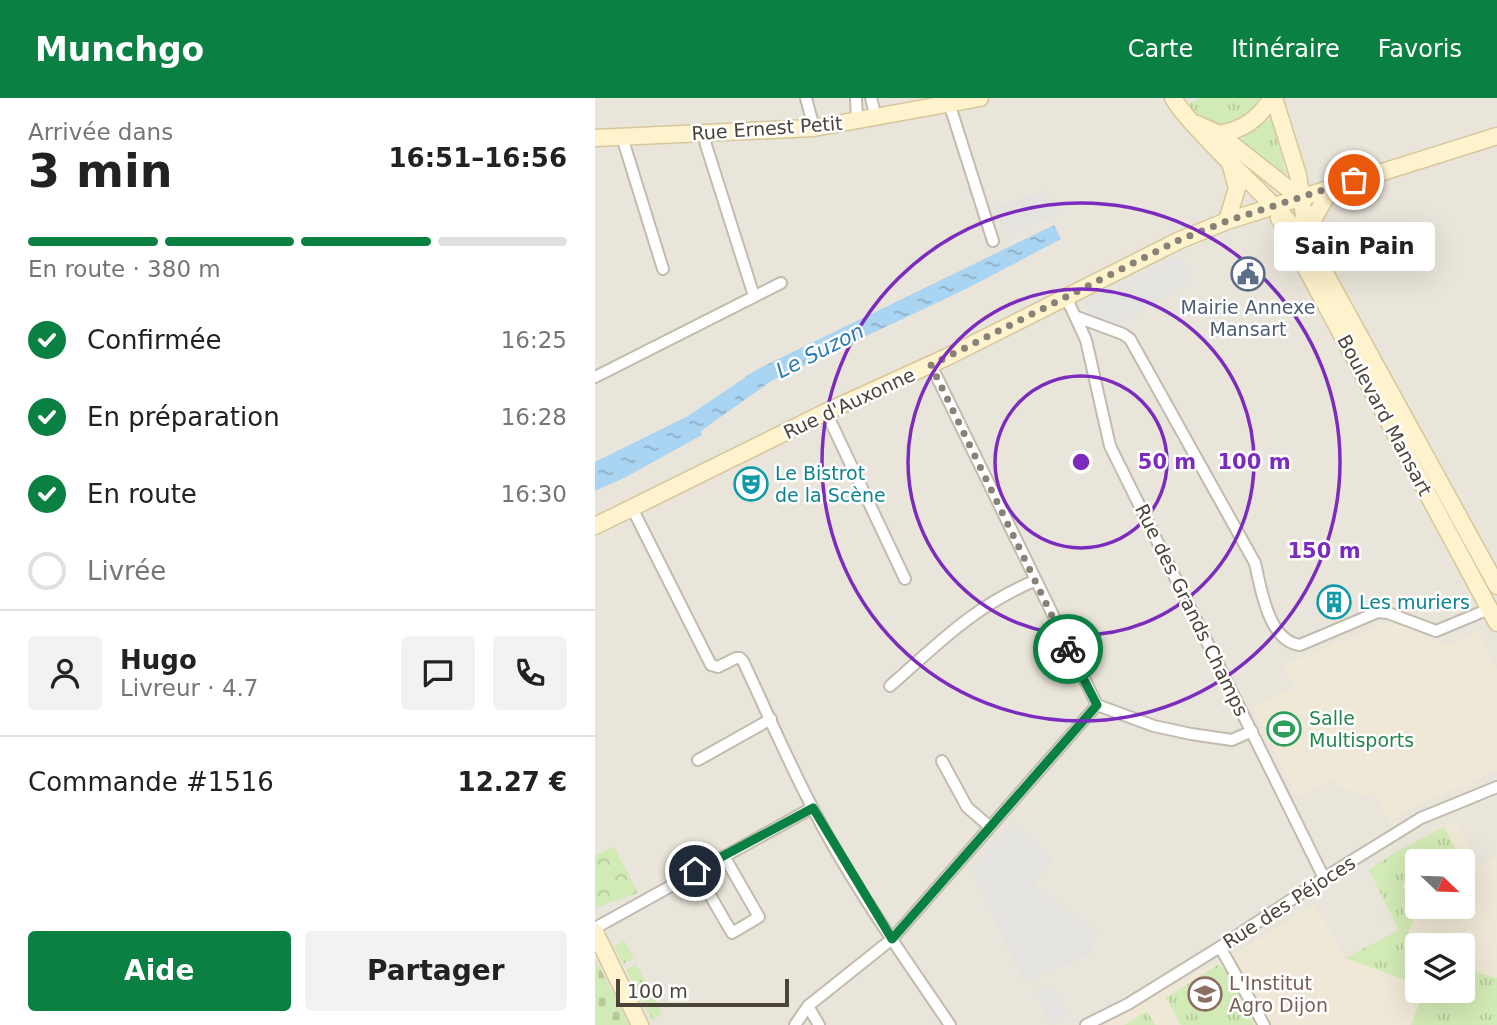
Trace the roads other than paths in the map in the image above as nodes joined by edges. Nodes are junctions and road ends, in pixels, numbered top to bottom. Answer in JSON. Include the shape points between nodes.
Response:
{"nodes":[{"id":1,"x":806,"y":98,"type":"edge"},
{"id":2,"x":856,"y":98,"type":"edge"},
{"id":3,"x":871,"y":98,"type":"edge"},
{"id":4,"x":979,"y":98,"type":"edge"},
{"id":5,"x":1173,"y":98,"type":"edge"},
{"id":6,"x":1273,"y":98,"type":"edge"},
{"id":7,"x":949,"y":103,"type":"junction"},
{"id":8,"x":876,"y":118,"type":"junction"},
{"id":9,"x":1188,"y":118,"type":"junction"},
{"id":10,"x":857,"y":121,"type":"junction"},
{"id":11,"x":814,"y":128,"type":"junction"},
{"id":12,"x":704,"y":133,"type":"junction"},
{"id":13,"x":1219,"y":134,"type":"junction"},
{"id":14,"x":1497,"y":136,"type":"edge"},
{"id":15,"x":622,"y":137,"type":"junction"},
{"id":16,"x":595,"y":138,"type":"edge"},
{"id":17,"x":1230,"y":164,"type":"junction"},
{"id":18,"x":1332,"y":187,"type":"junction"},
{"id":19,"x":1300,"y":198,"type":"junction"},
{"id":20,"x":1273,"y":206,"type":"junction"},
{"id":21,"x":1227,"y":221,"type":"junction"},
{"id":22,"x":1308,"y":237,"type":"junction"},
{"id":23,"x":993,"y":241,"type":"dead end"},
{"id":24,"x":663,"y":269,"type":"dead end"},
{"id":25,"x":781,"y":283,"type":"dead end"},
{"id":26,"x":754,"y":296,"type":"junction"},
{"id":27,"x":1066,"y":297,"type":"junction"},
{"id":28,"x":1077,"y":317,"type":"junction"},
{"id":29,"x":931,"y":365,"type":"junction"},
{"id":30,"x":599,"y":375,"type":"edge"},
{"id":31,"x":826,"y":412,"type":"junction"},
{"id":32,"x":632,"y":508,"type":"junction"},
{"id":33,"x":595,"y":526,"type":"edge"},
{"id":34,"x":905,"y":579,"type":"dead end"},
{"id":35,"x":1034,"y":580,"type":"junction"},
{"id":36,"x":1497,"y":586,"type":"edge"},
{"id":37,"x":1493,"y":616,"type":"edge"},
{"id":38,"x":890,"y":686,"type":"dead end"},
{"id":39,"x":1097,"y":705,"type":"junction"},
{"id":40,"x":771,"y":719,"type":"junction"},
{"id":41,"x":1252,"y":731,"type":"junction"},
{"id":42,"x":698,"y":760,"type":"dead end"},
{"id":43,"x":942,"y":761,"type":"dead end"},
{"id":44,"x":1497,"y":787,"type":"edge"},
{"id":45,"x":813,"y":808,"type":"junction"},
{"id":46,"x":990,"y":827,"type":"junction"},
{"id":47,"x":724,"y":856,"type":"junction"},
{"id":48,"x":695,"y":871,"type":"junction"},
{"id":49,"x":1324,"y":878,"type":"junction"},
{"id":50,"x":595,"y":930,"type":"edge"},
{"id":51,"x":892,"y":939,"type":"junction"},
{"id":52,"x":1220,"y":947,"type":"junction"},
{"id":53,"x":808,"y":1006,"type":"junction"},
{"id":54,"x":640,"y":1025,"type":"edge"},
{"id":55,"x":795,"y":1025,"type":"edge"},
{"id":56,"x":819,"y":1025,"type":"edge"},
{"id":57,"x":950,"y":1025,"type":"edge"},
{"id":58,"x":1086,"y":1025,"type":"edge"},
{"id":59,"x":1263,"y":1025,"type":"edge"}],
"edges":[{"from":1,"to":11,"type":"street"},
{"from":2,"to":10,"type":"street"},
{"from":3,"to":8,"type":"street"},
{"from":4,"to":7,"type":"main road","name":"Rue Ernest Petit"},
{"from":5,"to":9,"type":"main road"},
{"from":6,"to":13,"type":"main road","via":[[1247,126]]},
{"from":6,"to":19,"type":"main road","via":[[1298,175]]},
{"from":7,"to":8,"type":"main road","name":"Rue Ernest Petit"},
{"from":7,"to":23,"type":"street"},
{"from":8,"to":10,"type":"main road","name":"Rue Ernest Petit"},
{"from":9,"to":13,"type":"main road"},
{"from":9,"to":17,"type":"main road"},
{"from":10,"to":11,"type":"main road","name":"Rue Ernest Petit"},
{"from":11,"to":12,"type":"main road","name":"Rue Ernest Petit"},
{"from":12,"to":15,"type":"main road","name":"Rue Ernest Petit"},
{"from":12,"to":26,"type":"street"},
{"from":13,"to":19,"type":"main road"},
{"from":14,"to":18,"type":"main road","name":"Rue d'Auxonne"},
{"from":15,"to":16,"type":"main road","name":"Rue Ernest Petit"},
{"from":15,"to":24,"type":"street"},
{"from":17,"to":20,"type":"main road"},
{"from":17,"to":21,"type":"main road","via":[[1237,188]]},
{"from":18,"to":19,"type":"main road","name":"Rue d'Auxonne"},
{"from":18,"to":22,"type":"main road"},
{"from":19,"to":20,"type":"main road","name":"Rue d'Auxonne"},
{"from":19,"to":22,"type":"main road"},
{"from":20,"to":21,"type":"main road","name":"Rue d'Auxonne"},
{"from":20,"to":22,"type":"main road"},
{"from":20,"to":37,"type":"main road","name":"Boulevard Mansart"},
{"from":21,"to":27,"type":"main road","name":"Rue d'Auxonne"},
{"from":22,"to":36,"type":"main road","name":"Boulevard Mansart"},
{"from":25,"to":26,"type":"street"},
{"from":26,"to":30,"type":"street"},
{"from":27,"to":28,"type":"street","name":"Rue des Grands Champs"},
{"from":27,"to":29,"type":"main road","name":"Rue d'Auxonne"},
{"from":28,"to":37,"type":"street","via":[[1130,339],[1255,563],[1261,600],[1282,638],[1300,645],[1378,612],[1436,631]]},
{"from":28,"to":41,"type":"street","name":"Rue des Grands Champs","via":[[1110,446]]},
{"from":29,"to":31,"type":"main road","name":"Rue d'Auxonne"},
{"from":29,"to":35,"type":"street"},
{"from":31,"to":32,"type":"main road","name":"Rue d'Auxonne"},
{"from":31,"to":34,"type":"street"},
{"from":32,"to":33,"type":"main road","name":"Rue d'Auxonne"},
{"from":32,"to":40,"type":"street","via":[[711,665],[718,667],[740,658]]},
{"from":35,"to":38,"type":"street","via":[[968,617]]},
{"from":35,"to":39,"type":"street"},
{"from":39,"to":41,"type":"street","via":[[1191,734],[1232,740]]},
{"from":39,"to":46,"type":"street"},
{"from":40,"to":42,"type":"street"},
{"from":40,"to":45,"type":"street"},
{"from":41,"to":49,"type":"street","name":"Rue des Grands Champs"},
{"from":43,"to":46,"type":"street","via":[[967,807]]},
{"from":44,"to":49,"type":"street","name":"Rue des Péjoces","via":[[1421,818]]},
{"from":45,"to":47,"type":"street"},
{"from":45,"to":51,"type":"street"},
{"from":46,"to":51,"type":"street"},
{"from":47,"to":48,"type":"street"},
{"from":47,"to":48,"type":"street","via":[[759,917],[733,933]]},
{"from":48,"to":50,"type":"street"},
{"from":49,"to":52,"type":"street","name":"Rue des Péjoces"},
{"from":50,"to":54,"type":"main road"},
{"from":51,"to":53,"type":"street"},
{"from":51,"to":57,"type":"street"},
{"from":52,"to":58,"type":"street","name":"Rue des Péjoces"},
{"from":52,"to":59,"type":"street"},
{"from":53,"to":55,"type":"street"},
{"from":53,"to":56,"type":"street"}]}
